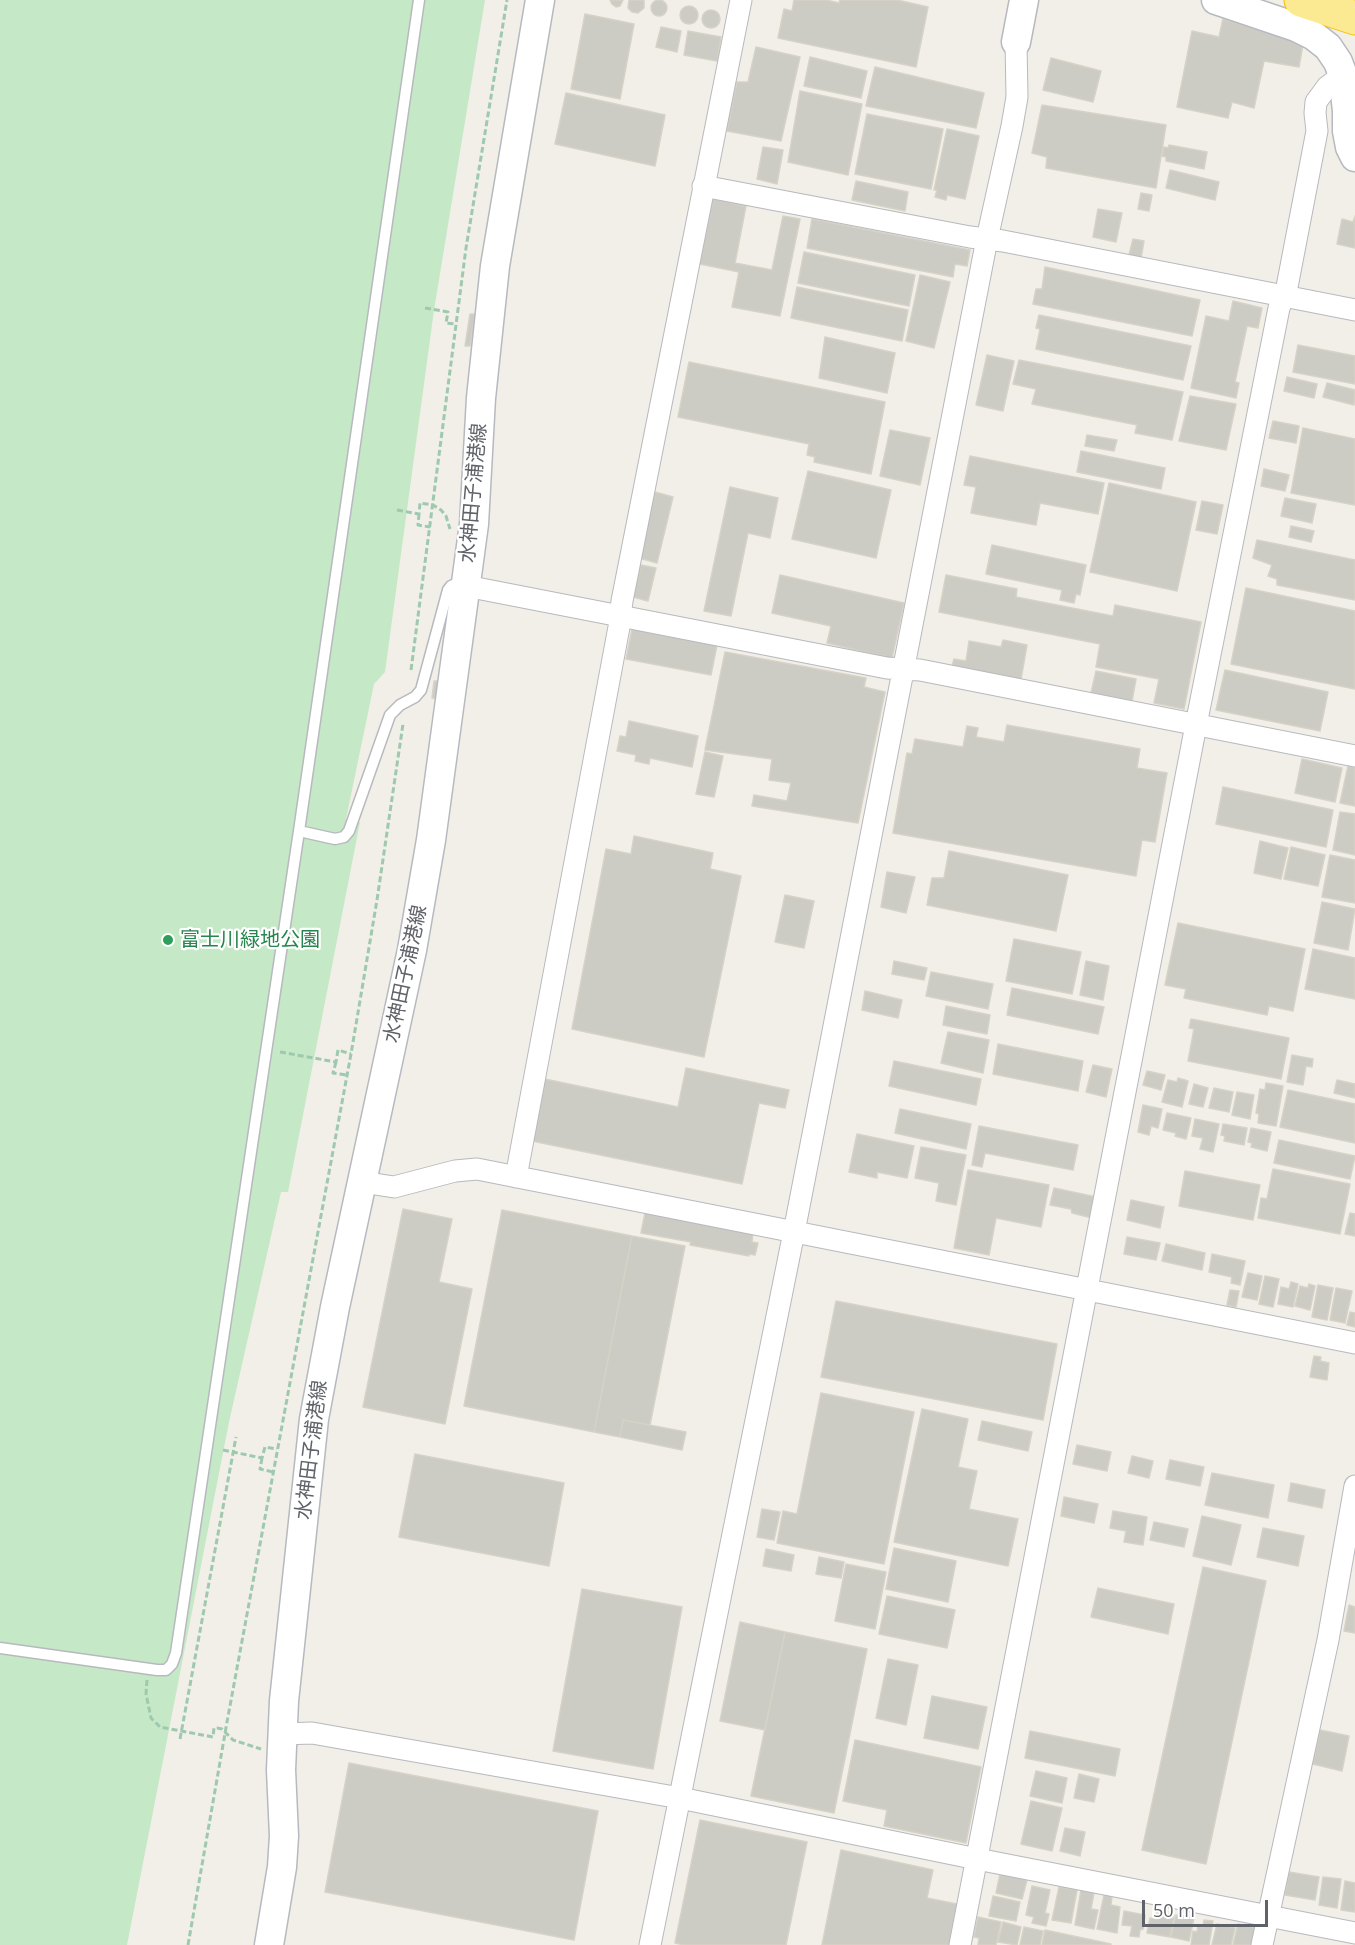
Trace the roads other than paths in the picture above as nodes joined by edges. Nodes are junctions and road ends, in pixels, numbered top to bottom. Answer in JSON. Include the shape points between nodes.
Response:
{"nodes":[{"id":1,"x":419,"y":0,"type":"edge"},
{"id":2,"x":540,"y":0,"type":"edge"},
{"id":3,"x":741,"y":0,"type":"edge"},
{"id":4,"x":1024,"y":0,"type":"edge"},
{"id":5,"x":1216,"y":0,"type":"edge"},
{"id":6,"x":1301,"y":0,"type":"edge"},
{"id":7,"x":1351,"y":19,"type":"edge"},
{"id":8,"x":1016,"y":42,"type":"joint"},
{"id":9,"x":1343,"y":75,"type":"junction"},
{"id":10,"x":1355,"y":157,"type":"edge"},
{"id":11,"x":703,"y":186,"type":"junction"},
{"id":12,"x":987,"y":239,"type":"junction"},
{"id":13,"x":1284,"y":297,"type":"junction"},
{"id":14,"x":1355,"y":310,"type":"edge"},
{"id":15,"x":466,"y":586,"type":"junction"},
{"id":16,"x":621,"y":615,"type":"junction"},
{"id":17,"x":904,"y":669,"type":"junction"},
{"id":18,"x":1196,"y":725,"type":"junction"},
{"id":19,"x":1355,"y":756,"type":"edge"},
{"id":20,"x":299,"y":831,"type":"junction"},
{"id":21,"x":516,"y":1177,"type":"junction"},
{"id":22,"x":362,"y":1182,"type":"junction"},
{"id":23,"x":794,"y":1232,"type":"junction"},
{"id":24,"x":1087,"y":1289,"type":"junction"},
{"id":25,"x":1355,"y":1343,"type":"edge"},
{"id":26,"x":1355,"y":1486,"type":"edge"},
{"id":27,"x":0,"y":1648,"type":"edge"},
{"id":28,"x":283,"y":1734,"type":"junction"},
{"id":29,"x":680,"y":1798,"type":"junction"},
{"id":30,"x":977,"y":1859,"type":"junction"},
{"id":31,"x":1268,"y":1916,"type":"junction"},
{"id":32,"x":1355,"y":1933,"type":"edge"},
{"id":33,"x":269,"y":1945,"type":"edge"},
{"id":34,"x":650,"y":1945,"type":"edge"},
{"id":35,"x":960,"y":1945,"type":"edge"},
{"id":36,"x":1262,"y":1945,"type":"edge"}],
"edges":[{"from":1,"to":20,"type":"lane"},
{"from":2,"to":15,"type":"main road","name":"水神田子浦港線","via":[[492,290]]},
{"from":3,"to":11,"type":"street"},
{"from":4,"to":8,"type":"main road"},
{"from":5,"to":9,"type":"main road","via":[[1314,36],[1328,47]]},
{"from":6,"to":7,"type":"highway"},
{"from":8,"to":12,"type":"street","via":[[1017,97]]},
{"from":9,"to":10,"type":"main road","via":[[1347,131]]},
{"from":9,"to":13,"type":"street","via":[[1316,102],[1317,131]]},
{"from":11,"to":12,"type":"street"},
{"from":11,"to":16,"type":"street"},
{"from":12,"to":13,"type":"street"},
{"from":12,"to":17,"type":"street"},
{"from":13,"to":14,"type":"street"},
{"from":13,"to":18,"type":"street","via":[[1276,320]]},
{"from":15,"to":16,"type":"street"},
{"from":15,"to":20,"type":"lane","via":[[456,584],[448,590],[422,690],[390,715],[349,831],[335,839]]},
{"from":15,"to":22,"type":"main road","name":"水神田子浦港線","via":[[423,891]]},
{"from":16,"to":17,"type":"street"},
{"from":16,"to":21,"type":"street"},
{"from":17,"to":18,"type":"street","via":[[920,669]]},
{"from":17,"to":23,"type":"street"},
{"from":18,"to":19,"type":"street"},
{"from":18,"to":24,"type":"street"},
{"from":20,"to":27,"type":"lane","via":[[172,1664],[166,1670],[147,1669]]},
{"from":21,"to":22,"type":"street","via":[[465,1169],[394,1187]]},
{"from":21,"to":23,"type":"street"},
{"from":22,"to":28,"type":"main road","name":"水神田子浦港線","via":[[314,1419]]},
{"from":23,"to":24,"type":"street"},
{"from":23,"to":29,"type":"street"},
{"from":24,"to":25,"type":"street"},
{"from":24,"to":30,"type":"street"},
{"from":26,"to":31,"type":"street","via":[[1328,1640]]},
{"from":28,"to":29,"type":"street","via":[[312,1733]]},
{"from":28,"to":33,"type":"main road","name":"水神田子浦港線","via":[[282,1867]]},
{"from":29,"to":30,"type":"street"},
{"from":29,"to":34,"type":"street"},
{"from":30,"to":31,"type":"street"},
{"from":30,"to":35,"type":"street"},
{"from":31,"to":32,"type":"street"},
{"from":31,"to":36,"type":"street"}]}
